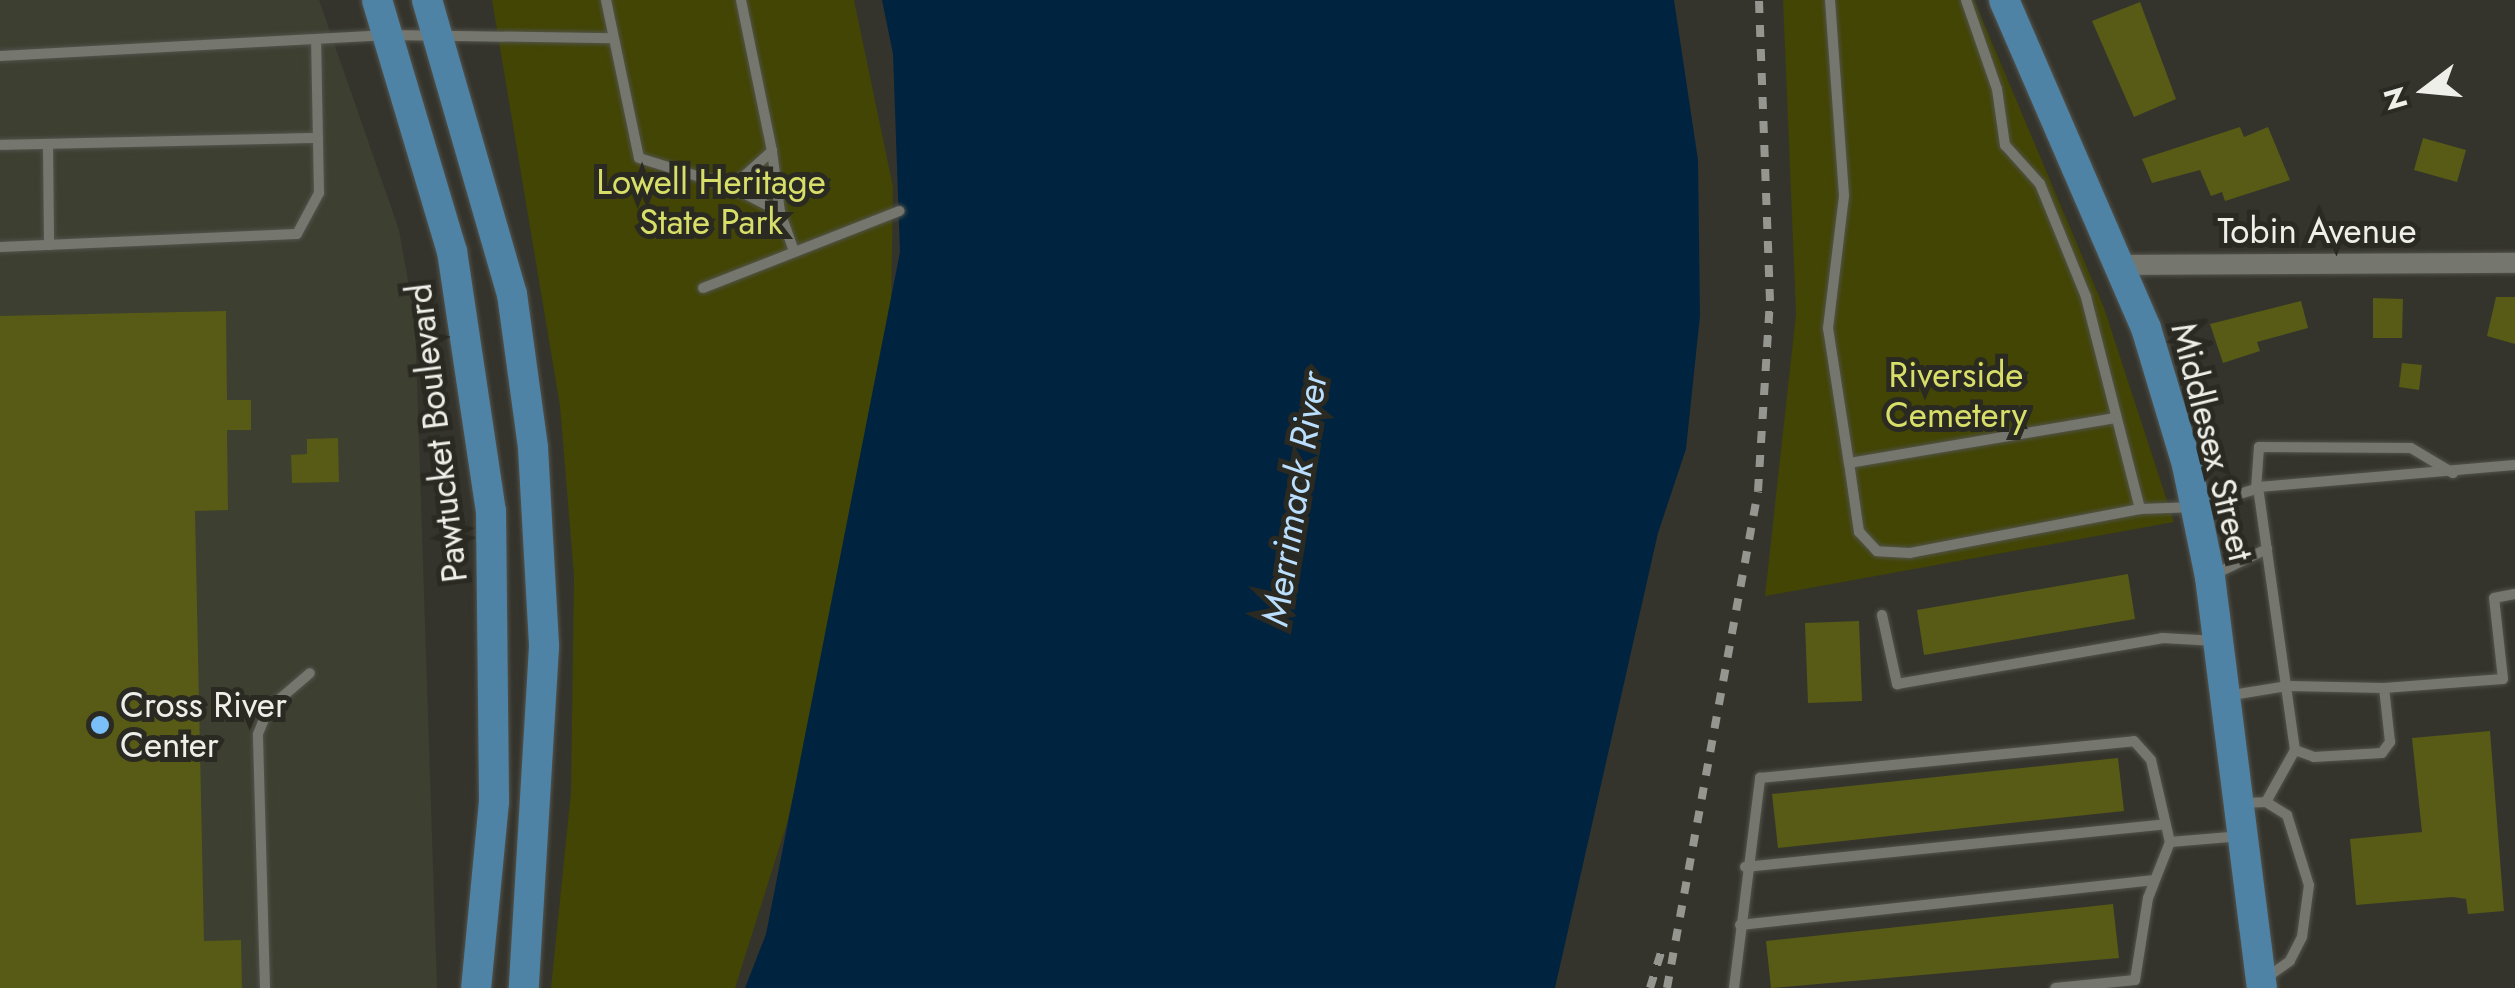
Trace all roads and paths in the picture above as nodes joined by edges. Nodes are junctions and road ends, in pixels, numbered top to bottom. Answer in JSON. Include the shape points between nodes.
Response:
{"nodes":[{"id":1,"x":377,"y":0,"type":"edge"},
{"id":2,"x":427,"y":0,"type":"edge"},
{"id":3,"x":606,"y":0,"type":"edge"},
{"id":4,"x":742,"y":0,"type":"edge"},
{"id":5,"x":1830,"y":0,"type":"edge"},
{"id":6,"x":1966,"y":0,"type":"edge"},
{"id":7,"x":2004,"y":0,"type":"edge"},
{"id":8,"x":388,"y":35,"type":"junction"},
{"id":9,"x":440,"y":38,"type":"junction"},
{"id":10,"x":613,"y":38,"type":"junction"},
{"id":11,"x":316,"y":41,"type":"junction"},
{"id":12,"x":0,"y":56,"type":"edge"},
{"id":13,"x":318,"y":138,"type":"junction"},
{"id":14,"x":48,"y":144,"type":"junction"},
{"id":15,"x":0,"y":145,"type":"edge"},
{"id":16,"x":772,"y":151,"type":"junction"},
{"id":17,"x":732,"y":187,"type":"junction"},
{"id":18,"x":899,"y":211,"type":"dead end"},
{"id":19,"x":780,"y":212,"type":"junction"},
{"id":20,"x":49,"y":246,"type":"junction"},
{"id":21,"x":0,"y":247,"type":"edge"},
{"id":22,"x":794,"y":251,"type":"junction"},
{"id":23,"x":2515,"y":263,"type":"edge"},
{"id":24,"x":2119,"y":265,"type":"junction"},
{"id":25,"x":703,"y":288,"type":"dead end"},
{"id":26,"x":2116,"y":418,"type":"junction"},
{"id":27,"x":1848,"y":463,"type":"junction"},
{"id":28,"x":2515,"y":465,"type":"edge"},
{"id":29,"x":2454,"y":473,"type":"junction"},
{"id":30,"x":2258,"y":487,"type":"junction"},
{"id":31,"x":2196,"y":507,"type":"junction"},
{"id":32,"x":2140,"y":509,"type":"junction"},
{"id":33,"x":2267,"y":549,"type":"junction"},
{"id":34,"x":2210,"y":576,"type":"junction"},
{"id":35,"x":2515,"y":594,"type":"edge"},
{"id":36,"x":1882,"y":614,"type":"dead end"},
{"id":37,"x":2218,"y":642,"type":"junction"},
{"id":38,"x":310,"y":673,"type":"dead end"},
{"id":39,"x":2288,"y":686,"type":"junction"},
{"id":40,"x":2384,"y":688,"type":"junction"},
{"id":41,"x":2225,"y":696,"type":"junction"},
{"id":42,"x":2296,"y":750,"type":"junction"},
{"id":43,"x":2252,"y":802,"type":"junction"},
{"id":44,"x":2166,"y":824,"type":"junction"},
{"id":45,"x":2243,"y":836,"type":"junction"},
{"id":46,"x":2170,"y":842,"type":"junction"},
{"id":47,"x":1745,"y":868,"type":"junction"},
{"id":48,"x":2155,"y":880,"type":"junction"},
{"id":49,"x":1740,"y":925,"type":"junction"},
{"id":50,"x":2261,"y":984,"type":"edge"},
{"id":51,"x":265,"y":988,"type":"edge"},
{"id":52,"x":476,"y":988,"type":"edge"},
{"id":53,"x":524,"y":988,"type":"edge"},
{"id":54,"x":1734,"y":988,"type":"edge"},
{"id":55,"x":2055,"y":988,"type":"edge"}],
"edges":[{"from":1,"to":8,"type":"main road","name":"Pawtucket Boulevard"},
{"from":2,"to":9,"type":"main road"},
{"from":3,"to":10,"type":"lane"},
{"from":4,"to":16,"type":"lane"},
{"from":5,"to":27,"type":"lane","via":[[1844,196],[1828,328]]},
{"from":6,"to":26,"type":"lane","via":[[1997,88],[2005,145],[2040,184],[2086,298]]},
{"from":7,"to":24,"type":"main road","name":"Middlesex Street"},
{"from":8,"to":9,"type":"lane"},
{"from":8,"to":11,"type":"lane"},
{"from":8,"to":52,"type":"main road","name":"Pawtucket Boulevard","via":[[452,251],[491,511],[494,802]]},
{"from":9,"to":10,"type":"lane"},
{"from":9,"to":53,"type":"main road","via":[[512,294],[533,448],[544,647]]},
{"from":10,"to":17,"type":"lane","via":[[639,158]]},
{"from":11,"to":12,"type":"lane"},
{"from":11,"to":13,"type":"lane"},
{"from":13,"to":14,"type":"lane"},
{"from":13,"to":20,"type":"lane","via":[[317,208],[297,234]]},
{"from":14,"to":15,"type":"lane"},
{"from":14,"to":20,"type":"lane"},
{"from":16,"to":17,"type":"lane"},
{"from":16,"to":19,"type":"lane"},
{"from":17,"to":19,"type":"lane"},
{"from":18,"to":22,"type":"lane"},
{"from":19,"to":22,"type":"lane"},
{"from":20,"to":21,"type":"lane"},
{"from":22,"to":25,"type":"lane"},
{"from":23,"to":24,"type":"street","name":"Tobin Avenue"},
{"from":24,"to":31,"type":"main road","name":"Middlesex Street","via":[[2166,390]]},
{"from":26,"to":27,"type":"lane"},
{"from":26,"to":32,"type":"lane"},
{"from":27,"to":32,"type":"lane","via":[[1859,532],[1884,553]]},
{"from":28,"to":29,"type":"lane"},
{"from":29,"to":30,"type":"lane"},
{"from":29,"to":30,"type":"lane","via":[[2411,448],[2259,447]]},
{"from":30,"to":31,"type":"lane"},
{"from":30,"to":33,"type":"lane"},
{"from":31,"to":32,"type":"lane"},
{"from":31,"to":34,"type":"main road","name":"Middlesex Street"},
{"from":33,"to":34,"type":"lane"},
{"from":33,"to":39,"type":"lane"},
{"from":34,"to":37,"type":"main road","name":"Middlesex Street"},
{"from":35,"to":40,"type":"lane","via":[[2494,598],[2503,679]]},
{"from":36,"to":37,"type":"lane","via":[[1897,684],[2162,638]]},
{"from":37,"to":41,"type":"main road","name":"Middlesex Street"},
{"from":38,"to":51,"type":"lane","via":[[268,709],[258,734]]},
{"from":39,"to":40,"type":"lane"},
{"from":39,"to":41,"type":"lane"},
{"from":39,"to":42,"type":"lane"},
{"from":40,"to":42,"type":"lane","via":[[2389,749],[2314,757]]},
{"from":41,"to":43,"type":"main road","name":"Middlesex Street"},
{"from":42,"to":43,"type":"lane"},
{"from":43,"to":45,"type":"main road","name":"Middlesex Street"},
{"from":43,"to":50,"type":"lane","via":[[2287,815],[2309,884],[2290,961]]},
{"from":44,"to":46,"type":"lane"},
{"from":44,"to":47,"type":"lane"},
{"from":44,"to":47,"type":"lane","via":[[2150,760],[2134,741],[1760,778]]},
{"from":45,"to":46,"type":"lane"},
{"from":45,"to":50,"type":"main road","name":"Middlesex Street"},
{"from":46,"to":48,"type":"lane"},
{"from":47,"to":49,"type":"lane"},
{"from":48,"to":49,"type":"lane"},
{"from":48,"to":55,"type":"lane","via":[[2135,980]]},
{"from":49,"to":54,"type":"lane"}]}
